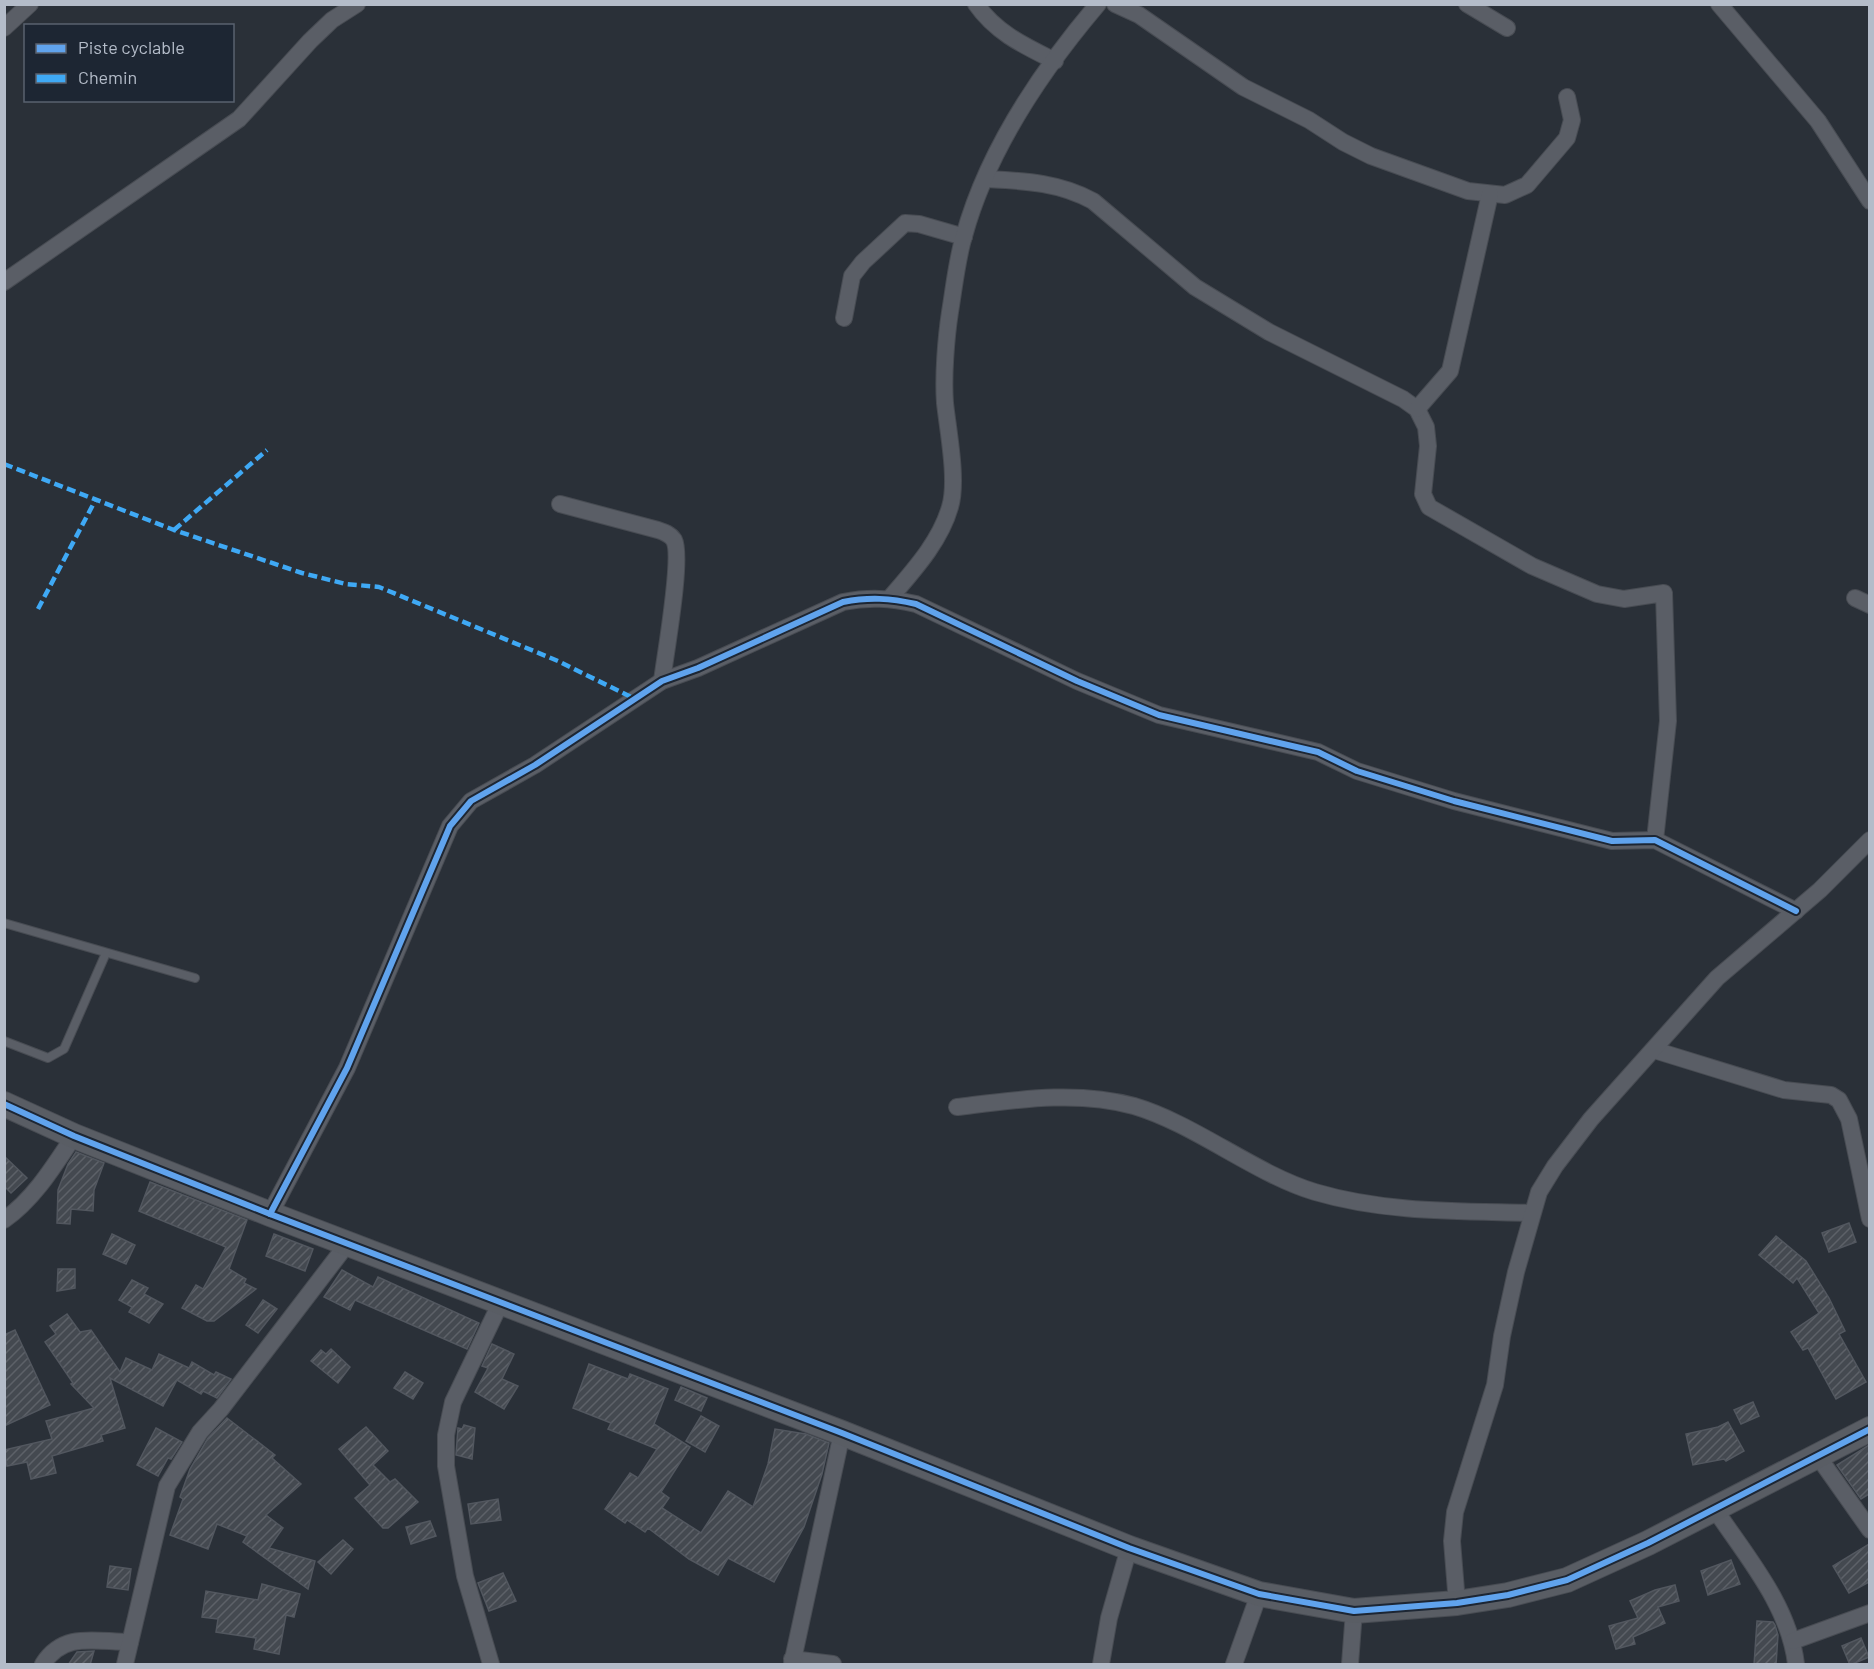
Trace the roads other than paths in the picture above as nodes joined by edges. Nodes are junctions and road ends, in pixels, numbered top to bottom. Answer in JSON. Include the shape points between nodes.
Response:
{"nodes":[{"id":1,"x":30,"y":4,"type":"edge"},
{"id":2,"x":357,"y":4,"type":"edge"},
{"id":3,"x":976,"y":4,"type":"edge"},
{"id":4,"x":1098,"y":4,"type":"edge"},
{"id":5,"x":1115,"y":4,"type":"edge"},
{"id":6,"x":1467,"y":4,"type":"edge"},
{"id":7,"x":1719,"y":4,"type":"edge"},
{"id":8,"x":4,"y":28,"type":"edge"},
{"id":9,"x":1507,"y":28,"type":"dead end"},
{"id":10,"x":1055,"y":61,"type":"junction"},
{"id":11,"x":1568,"y":97,"type":"dead end"},
{"id":12,"x":986,"y":179,"type":"junction"},
{"id":13,"x":1490,"y":194,"type":"junction"},
{"id":14,"x":1869,"y":201,"type":"edge"},
{"id":15,"x":964,"y":237,"type":"junction"},
{"id":16,"x":4,"y":282,"type":"edge"},
{"id":17,"x":844,"y":318,"type":"dead end"},
{"id":18,"x":1416,"y":409,"type":"junction"},
{"id":19,"x":560,"y":504,"type":"dead end"},
{"id":20,"x":891,"y":598,"type":"junction"},
{"id":21,"x":662,"y":681,"type":"junction"},
{"id":22,"x":1655,"y":840,"type":"junction"},
{"id":23,"x":1869,"y":840,"type":"edge"},
{"id":24,"x":1796,"y":911,"type":"junction"},
{"id":25,"x":4,"y":923,"type":"edge"},
{"id":26,"x":106,"y":953,"type":"junction"},
{"id":27,"x":195,"y":978,"type":"dead end"},
{"id":28,"x":4,"y":1041,"type":"edge"},
{"id":29,"x":1654,"y":1050,"type":"junction"},
{"id":30,"x":4,"y":1104,"type":"edge"},
{"id":31,"x":957,"y":1107,"type":"dead end"},
{"id":32,"x":74,"y":1136,"type":"junction"},
{"id":33,"x":1532,"y":1213,"type":"junction"},
{"id":34,"x":270,"y":1214,"type":"junction"},
{"id":35,"x":1869,"y":1219,"type":"edge"},
{"id":36,"x":4,"y":1220,"type":"edge"},
{"id":37,"x":348,"y":1243,"type":"junction"},
{"id":38,"x":500,"y":1304,"type":"junction"},
{"id":39,"x":1869,"y":1429,"type":"edge"},
{"id":40,"x":842,"y":1433,"type":"junction"},
{"id":41,"x":1817,"y":1455,"type":"junction"},
{"id":42,"x":1714,"y":1508,"type":"junction"},
{"id":43,"x":1869,"y":1530,"type":"edge"},
{"id":44,"x":1129,"y":1548,"type":"junction"},
{"id":45,"x":1259,"y":1594,"type":"junction"},
{"id":46,"x":1457,"y":1603,"type":"junction"},
{"id":47,"x":1354,"y":1611,"type":"junction"},
{"id":48,"x":1869,"y":1613,"type":"edge"},
{"id":49,"x":1793,"y":1641,"type":"junction"},
{"id":50,"x":130,"y":1642,"type":"junction"},
{"id":51,"x":792,"y":1662,"type":"edge"},
{"id":52,"x":43,"y":1665,"type":"edge"},
{"id":53,"x":125,"y":1665,"type":"edge"},
{"id":54,"x":491,"y":1665,"type":"edge"},
{"id":55,"x":833,"y":1665,"type":"edge"},
{"id":56,"x":1101,"y":1665,"type":"edge"},
{"id":57,"x":1234,"y":1665,"type":"edge"},
{"id":58,"x":1350,"y":1665,"type":"edge"},
{"id":59,"x":1796,"y":1665,"type":"edge"}],
"edges":[{"from":1,"to":8,"type":"street"},
{"from":2,"to":16,"type":"street","via":[[310,41],[239,119]]},
{"from":3,"to":10,"type":"street","via":[[991,24]]},
{"from":4,"to":10,"type":"street"},
{"from":5,"to":13,"type":"street","via":[[1139,15],[1243,87],[1362,152],[1468,191]]},
{"from":6,"to":9,"type":"street"},
{"from":7,"to":14,"type":"street","via":[[1818,121]]},
{"from":10,"to":12,"type":"street","via":[[1003,143]]},
{"from":11,"to":13,"type":"street","via":[[1572,120],[1567,138],[1527,185],[1505,195]]},
{"from":12,"to":15,"type":"street"},
{"from":12,"to":18,"type":"street","via":[[1058,186],[1093,201],[1196,287],[1269,332],[1367,379]]},
{"from":13,"to":18,"type":"street","via":[[1450,371]]},
{"from":15,"to":17,"type":"street","via":[[905,223],[852,276]]},
{"from":15,"to":20,"type":"street","via":[[950,314],[945,400],[952,452],[951,507],[930,549]]},
{"from":18,"to":22,"type":"street","via":[[1426,427],[1423,494],[1429,507],[1532,566],[1598,594],[1624,599],[1664,593],[1668,721]]},
{"from":19,"to":21,"type":"street","via":[[658,530],[674,541],[675,576]]},
{"from":20,"to":21,"type":"street","via":[[843,602]]},
{"from":20,"to":22,"type":"street","via":[[916,604],[1077,681],[1159,715],[1318,752],[1357,771],[1454,801],[1612,841]]},
{"from":21,"to":34,"type":"street","via":[[535,765],[471,801],[450,826],[347,1068]]},
{"from":22,"to":24,"type":"street"},
{"from":23,"to":24,"type":"street"},
{"from":24,"to":29,"type":"street","via":[[1717,978]]},
{"from":25,"to":26,"type":"lane"},
{"from":26,"to":27,"type":"lane"},
{"from":26,"to":28,"type":"lane","via":[[64,1049],[48,1058]]},
{"from":29,"to":33,"type":"street","via":[[1591,1119],[1555,1166]]},
{"from":29,"to":35,"type":"street","via":[[1784,1090],[1831,1095],[1839,1100],[1849,1119]]},
{"from":30,"to":32,"type":"street"},
{"from":31,"to":33,"type":"street","via":[[1091,1097],[1135,1107],[1313,1192],[1369,1206]]},
{"from":32,"to":34,"type":"street"},
{"from":32,"to":36,"type":"street","via":[[45,1178]]},
{"from":33,"to":46,"type":"street","via":[[1502,1336],[1495,1385],[1455,1512],[1452,1541]]},
{"from":34,"to":37,"type":"street"},
{"from":37,"to":38,"type":"street"},
{"from":37,"to":50,"type":"street","via":[[200,1432],[167,1486]]},
{"from":38,"to":40,"type":"street"},
{"from":38,"to":54,"type":"street","via":[[453,1402],[446,1435],[446,1466],[465,1576]]},
{"from":39,"to":41,"type":"street"},
{"from":40,"to":44,"type":"street"},
{"from":40,"to":51,"type":"street"},
{"from":41,"to":42,"type":"street"},
{"from":41,"to":43,"type":"street"},
{"from":42,"to":46,"type":"street","via":[[1567,1580]]},
{"from":42,"to":49,"type":"street","via":[[1773,1597]]},
{"from":44,"to":45,"type":"street"},
{"from":44,"to":56,"type":"street","via":[[1107,1626]]},
{"from":45,"to":47,"type":"street"},
{"from":45,"to":57,"type":"street"},
{"from":46,"to":47,"type":"street"},
{"from":47,"to":58,"type":"street"},
{"from":48,"to":49,"type":"street"},
{"from":49,"to":59,"type":"street"},
{"from":50,"to":52,"type":"street","via":[[75,1641],[59,1645]]},
{"from":50,"to":53,"type":"street"},
{"from":51,"to":55,"type":"street"}]}
